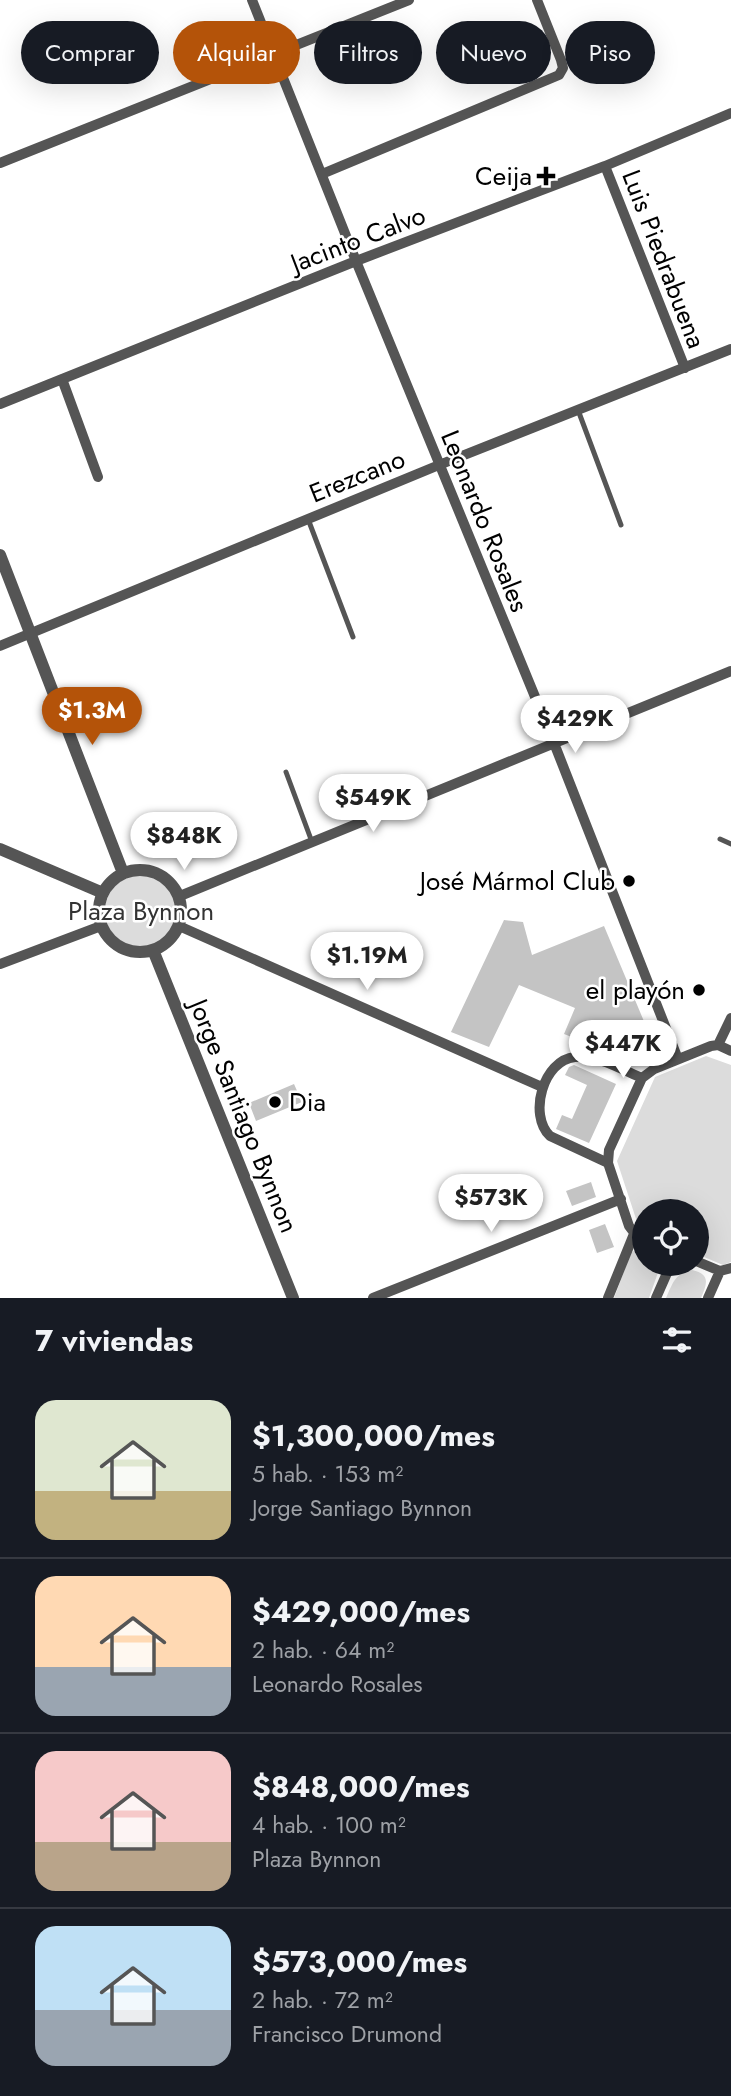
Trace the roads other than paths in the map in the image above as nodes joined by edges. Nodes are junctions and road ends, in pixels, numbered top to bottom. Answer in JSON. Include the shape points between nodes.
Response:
{"nodes":[{"id":1,"x":252,"y":0,"type":"edge"},
{"id":2,"x":409,"y":0,"type":"edge"},
{"id":3,"x":537,"y":0,"type":"edge"},
{"id":4,"x":261,"y":21,"type":"edge"},
{"id":5,"x":300,"y":43,"type":"edge"},
{"id":6,"x":197,"y":84,"type":"edge"},
{"id":7,"x":286,"y":84,"type":"edge"},
{"id":8,"x":731,"y":113,"type":"edge"},
{"id":9,"x":0,"y":163,"type":"edge"},
{"id":10,"x":605,"y":166,"type":"junction"},
{"id":11,"x":322,"y":174,"type":"junction"},
{"id":12,"x":356,"y":261,"type":"junction"},
{"id":13,"x":731,"y":349,"type":"edge"},
{"id":14,"x":684,"y":368,"type":"junction"},
{"id":15,"x":62,"y":379,"type":"junction"},
{"id":16,"x":0,"y":404,"type":"edge"},
{"id":17,"x":578,"y":410,"type":"junction"},
{"id":18,"x":439,"y":465,"type":"junction"},
{"id":19,"x":97,"y":477,"type":"dead end"},
{"id":20,"x":308,"y":519,"type":"junction"},
{"id":21,"x":621,"y":525,"type":"dead end"},
{"id":22,"x":0,"y":555,"type":"edge"},
{"id":23,"x":30,"y":633,"type":"junction"},
{"id":24,"x":353,"y":637,"type":"dead end"},
{"id":25,"x":0,"y":646,"type":"edge"},
{"id":26,"x":731,"y":671,"type":"edge"},
{"id":27,"x":554,"y":743,"type":"junction"},
{"id":28,"x":286,"y":772,"type":"dead end"},
{"id":29,"x":720,"y":839,"type":"dead end"},
{"id":30,"x":312,"y":842,"type":"junction"},
{"id":31,"x":731,"y":844,"type":"edge"},
{"id":32,"x":0,"y":849,"type":"edge"},
{"id":33,"x":123,"y":873,"type":"junction"},
{"id":34,"x":103,"y":893,"type":"junction"},
{"id":35,"x":180,"y":897,"type":"junction"},
{"id":36,"x":102,"y":926,"type":"junction"},
{"id":37,"x":179,"y":926,"type":"junction"},
{"id":38,"x":153,"y":950,"type":"junction"},
{"id":39,"x":0,"y":964,"type":"edge"},
{"id":40,"x":731,"y":1018,"type":"edge"},
{"id":41,"x":718,"y":1045,"type":"junction"},
{"id":42,"x":731,"y":1051,"type":"edge"},
{"id":43,"x":678,"y":1059,"type":"junction"},
{"id":44,"x":642,"y":1078,"type":"junction"},
{"id":45,"x":542,"y":1087,"type":"junction"},
{"id":46,"x":608,"y":1163,"type":"junction"},
{"id":47,"x":621,"y":1199,"type":"junction"},
{"id":48,"x":632,"y":1231,"type":"edge"},
{"id":49,"x":632,"y":1239,"type":"edge"},
{"id":50,"x":709,"y":1266,"type":"edge"},
{"id":51,"x":731,"y":1268,"type":"edge"},
{"id":52,"x":720,"y":1271,"type":"junction"},
{"id":53,"x":666,"y":1276,"type":"edge"},
{"id":54,"x":293,"y":1298,"type":"edge"},
{"id":55,"x":373,"y":1298,"type":"edge"},
{"id":56,"x":608,"y":1298,"type":"edge"},
{"id":57,"x":656,"y":1298,"type":"edge"},
{"id":58,"x":708,"y":1298,"type":"edge"}],
"edges":[{"from":1,"to":4,"type":"street","name":"Leonardo Rosales"},
{"from":2,"to":5,"type":"street"},
{"from":3,"to":11,"type":"street","via":[[563,68],[554,79]]},
{"from":6,"to":9,"type":"street"},
{"from":7,"to":11,"type":"street","name":"Leonardo Rosales"},
{"from":8,"to":10,"type":"street","name":"Jacinto Calvo"},
{"from":10,"to":12,"type":"street","name":"Jacinto Calvo"},
{"from":10,"to":14,"type":"street","name":"Luis Piedrabuena"},
{"from":11,"to":12,"type":"street","name":"Leonardo Rosales"},
{"from":12,"to":15,"type":"street","name":"Jacinto Calvo"},
{"from":12,"to":18,"type":"street","name":"Leonardo Rosales"},
{"from":13,"to":14,"type":"street","name":"Erezcano"},
{"from":14,"to":17,"type":"street","name":"Erezcano"},
{"from":15,"to":16,"type":"street","name":"Jacinto Calvo"},
{"from":15,"to":19,"type":"street"},
{"from":17,"to":18,"type":"street","name":"Erezcano"},
{"from":17,"to":21,"type":"lane"},
{"from":18,"to":20,"type":"street","name":"Erezcano"},
{"from":18,"to":27,"type":"street","name":"Leonardo Rosales"},
{"from":20,"to":23,"type":"street","name":"Erezcano"},
{"from":20,"to":24,"type":"lane"},
{"from":22,"to":23,"type":"street"},
{"from":23,"to":25,"type":"street","name":"Erezcano"},
{"from":23,"to":33,"type":"street"},
{"from":26,"to":27,"type":"street"},
{"from":27,"to":30,"type":"street"},
{"from":27,"to":43,"type":"street","name":"Leonardo Rosales"},
{"from":28,"to":30,"type":"lane"},
{"from":29,"to":31,"type":"lane"},
{"from":30,"to":35,"type":"street"},
{"from":32,"to":34,"type":"street"},
{"from":33,"to":34,"type":"street"},
{"from":33,"to":35,"type":"street","via":[[136,869],[163,875]]},
{"from":34,"to":36,"type":"street"},
{"from":35,"to":37,"type":"street"},
{"from":36,"to":38,"type":"street","via":[[108,937],[129,951]]},
{"from":36,"to":39,"type":"street"},
{"from":37,"to":38,"type":"street","via":[[165,944]]},
{"from":37,"to":45,"type":"street"},
{"from":38,"to":54,"type":"street","name":"Jorge Santiago Bynnon"},
{"from":40,"to":41,"type":"street"},
{"from":41,"to":42,"type":"street"},
{"from":41,"to":43,"type":"street"},
{"from":43,"to":44,"type":"street"},
{"from":44,"to":45,"type":"street","via":[[590,1058],[575,1057],[564,1061]]},
{"from":44,"to":46,"type":"street","via":[[609,1150]]},
{"from":45,"to":46,"type":"street","via":[[539,1109],[545,1132]]},
{"from":46,"to":47,"type":"street"},
{"from":47,"to":48,"type":"street"},
{"from":47,"to":55,"type":"street"},
{"from":49,"to":56,"type":"street"},
{"from":50,"to":52,"type":"street"},
{"from":51,"to":52,"type":"street"},
{"from":52,"to":58,"type":"street"},
{"from":53,"to":57,"type":"street"}]}
